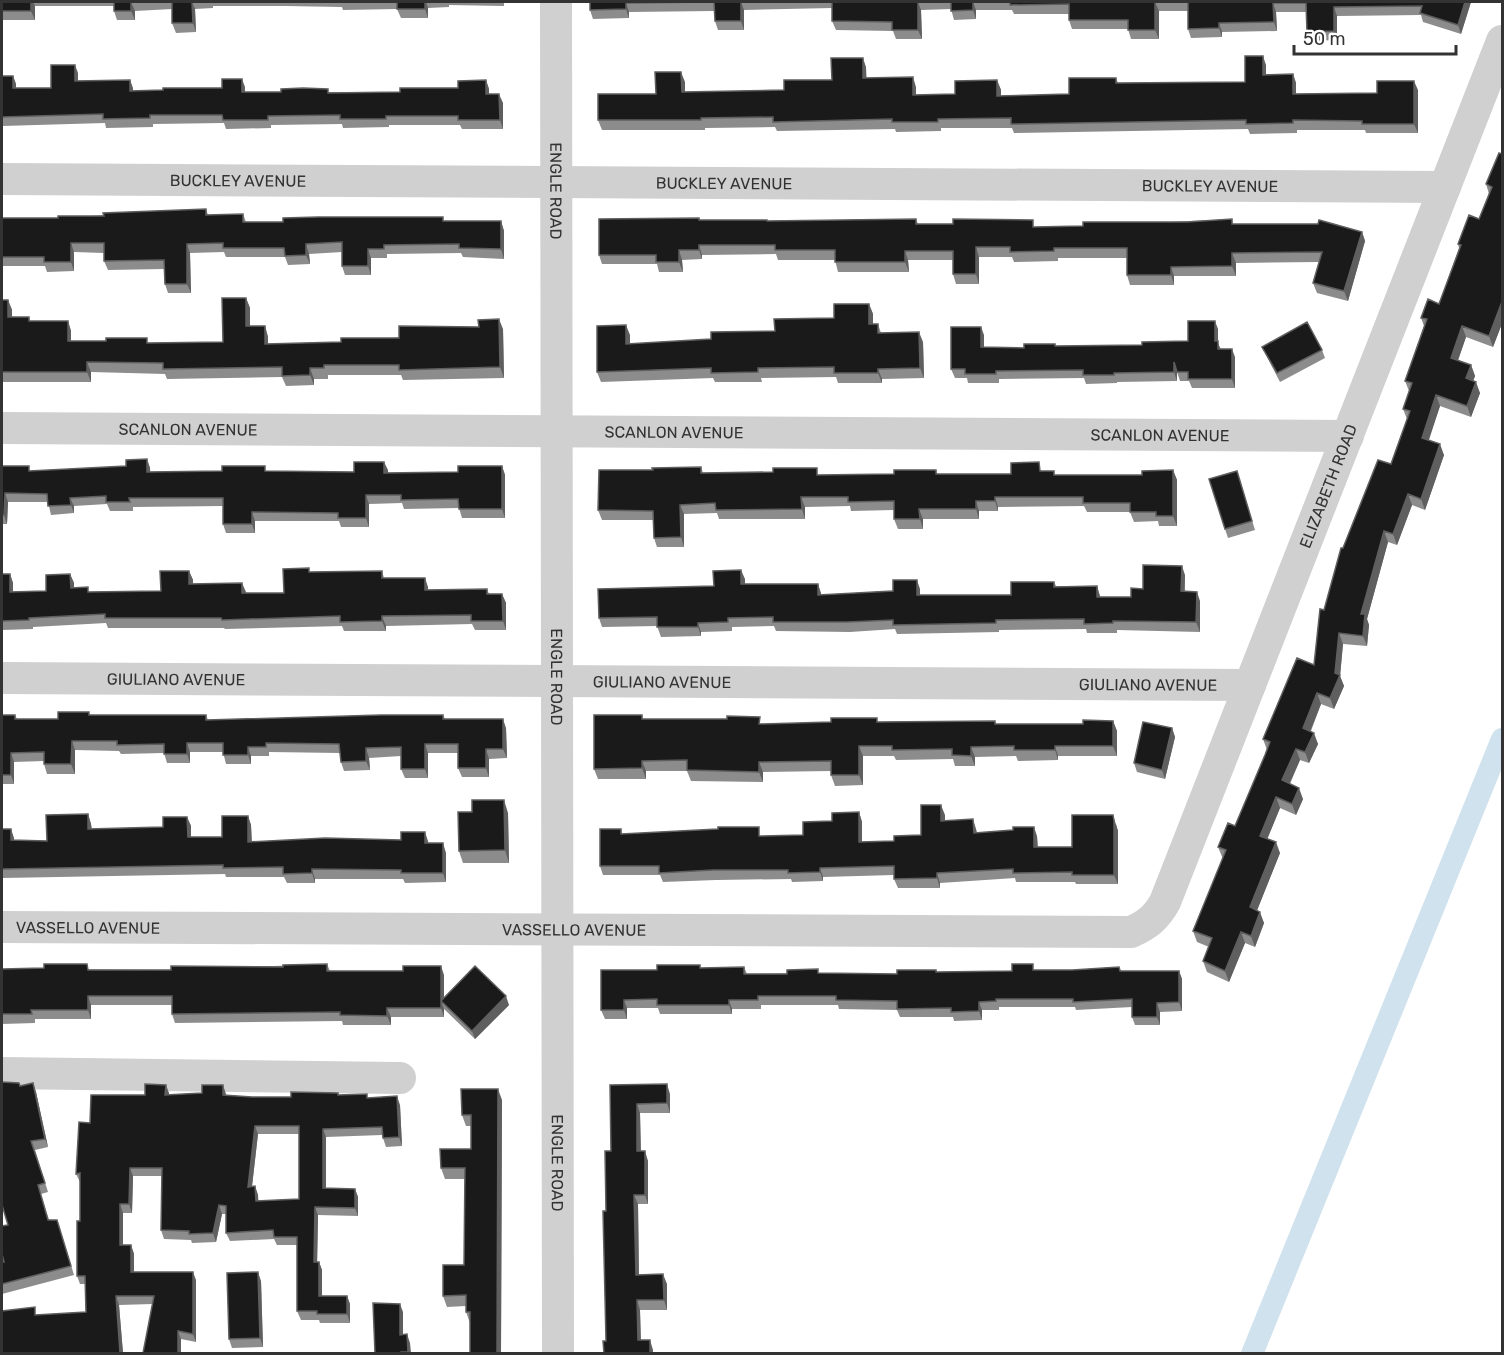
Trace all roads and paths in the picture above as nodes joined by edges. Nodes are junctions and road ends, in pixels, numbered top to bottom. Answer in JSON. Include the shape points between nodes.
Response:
{"nodes":[{"id":1,"x":556,"y":2,"type":"edge"},
{"id":2,"x":1503,"y":41,"type":"edge"},
{"id":3,"x":2,"y":179,"type":"edge"},
{"id":4,"x":556,"y":182,"type":"junction"},
{"id":5,"x":1445,"y":187,"type":"junction"},
{"id":6,"x":2,"y":428,"type":"edge"},
{"id":7,"x":557,"y":432,"type":"junction"},
{"id":8,"x":1348,"y":436,"type":"junction"},
{"id":9,"x":2,"y":678,"type":"edge"},
{"id":10,"x":557,"y":681,"type":"junction"},
{"id":11,"x":1250,"y":685,"type":"junction"},
{"id":12,"x":1145,"y":926,"type":"joint"},
{"id":13,"x":2,"y":927,"type":"edge"},
{"id":14,"x":557,"y":930,"type":"junction"},
{"id":15,"x":2,"y":1073,"type":"edge"},
{"id":16,"x":400,"y":1078,"type":"dead end"},
{"id":17,"x":558,"y":1353,"type":"edge"}],
"edges":[{"from":1,"to":4,"type":"street","name":"ENGLE ROAD"},
{"from":2,"to":5,"type":"street","name":"ELIZABETH ROAD"},
{"from":3,"to":4,"type":"street","name":"BUCKLEY AVENUE"},
{"from":4,"to":5,"type":"street","name":"BUCKLEY AVENUE"},
{"from":4,"to":7,"type":"street","name":"ENGLE ROAD"},
{"from":5,"to":8,"type":"street","name":"ELIZABETH ROAD"},
{"from":6,"to":7,"type":"street","name":"SCANLON AVENUE"},
{"from":7,"to":8,"type":"street","name":"SCANLON AVENUE"},
{"from":7,"to":10,"type":"street","name":"ENGLE ROAD"},
{"from":8,"to":11,"type":"street","name":"ELIZABETH ROAD"},
{"from":9,"to":10,"type":"street","name":"GIULIANO AVENUE"},
{"from":10,"to":11,"type":"street","name":"GIULIANO AVENUE"},
{"from":10,"to":14,"type":"street","name":"ENGLE ROAD"},
{"from":11,"to":12,"type":"street","name":"ELIZABETH ROAD","via":[[1165,902]]},
{"from":12,"to":14,"type":"street","name":"VASSELLO AVENUE","via":[[1131,932]]},
{"from":13,"to":14,"type":"street","name":"VASSELLO AVENUE"},
{"from":14,"to":17,"type":"street","name":"ENGLE ROAD"},
{"from":15,"to":16,"type":"street"}]}
